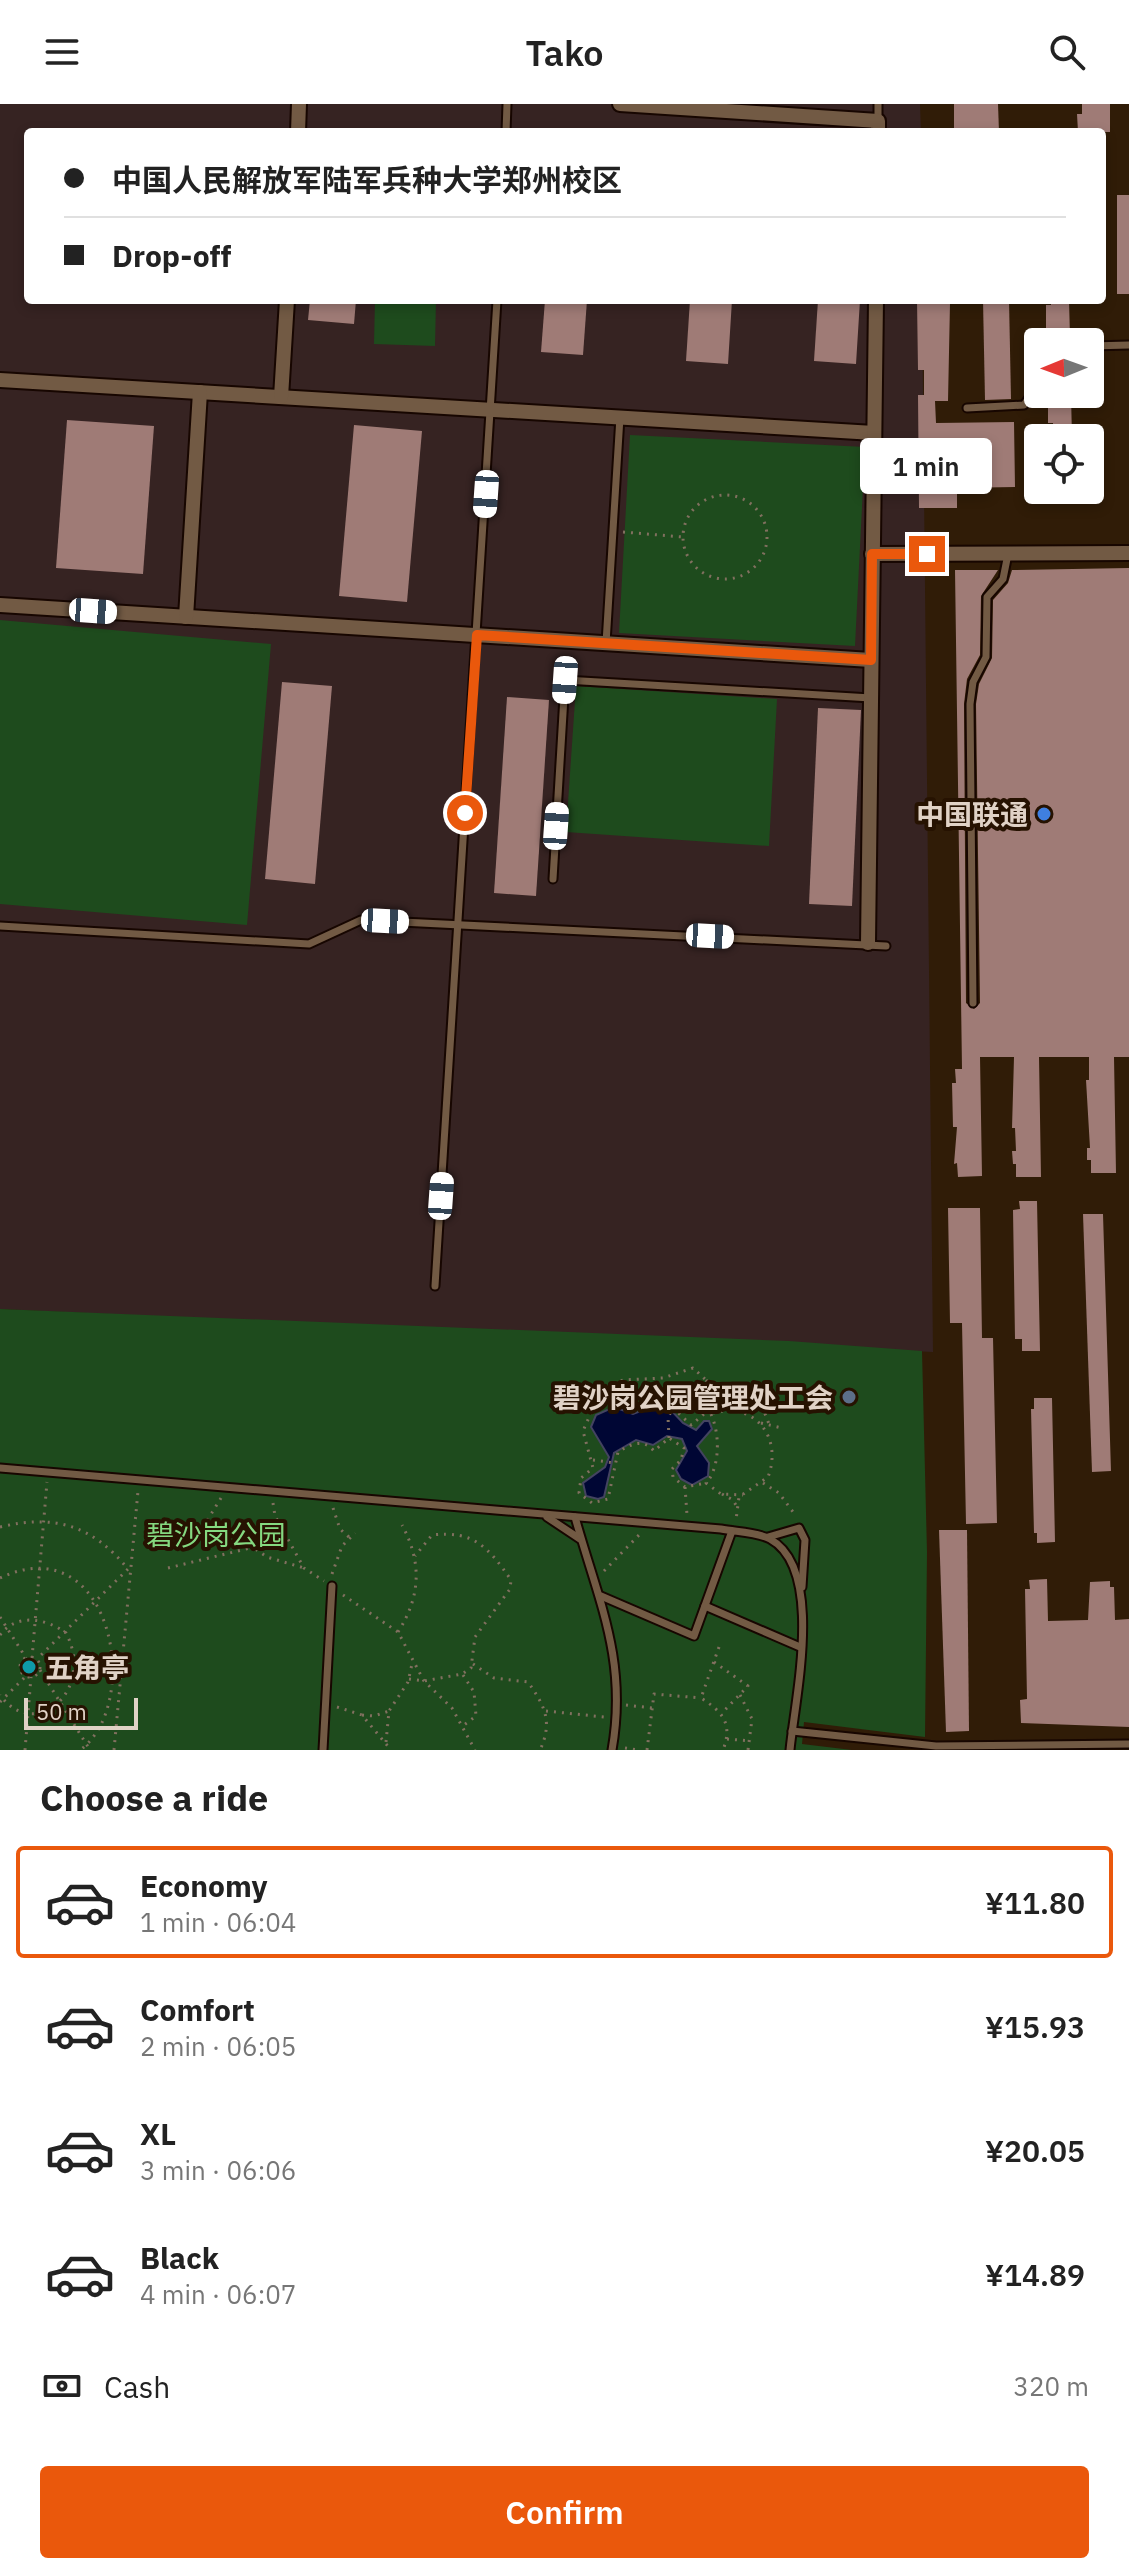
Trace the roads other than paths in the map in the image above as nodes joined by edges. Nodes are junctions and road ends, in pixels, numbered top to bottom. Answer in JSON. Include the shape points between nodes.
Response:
{"nodes":[{"id":1,"x":299,"y":104,"type":"edge"},
{"id":2,"x":507,"y":104,"type":"edge"},
{"id":3,"x":620,"y":104,"type":"edge"},
{"id":4,"x":878,"y":104,"type":"edge"},
{"id":5,"x":640,"y":105,"type":"edge"},
{"id":6,"x":878,"y":127,"type":"edge"},
{"id":7,"x":298,"y":128,"type":"edge"},
{"id":8,"x":506,"y":128,"type":"edge"},
{"id":9,"x":287,"y":304,"type":"edge"},
{"id":10,"x":497,"y":304,"type":"edge"},
{"id":11,"x":876,"y":304,"type":"edge"},
{"id":12,"x":1129,"y":345,"type":"edge"},
{"id":13,"x":1104,"y":346,"type":"edge"},
{"id":14,"x":0,"y":380,"type":"edge"},
{"id":15,"x":200,"y":392,"type":"junction"},
{"id":16,"x":281,"y":397,"type":"junction"},
{"id":17,"x":1024,"y":405,"type":"edge"},
{"id":18,"x":967,"y":408,"type":"dead end"},
{"id":19,"x":491,"y":410,"type":"junction"},
{"id":20,"x":620,"y":417,"type":"junction"},
{"id":21,"x":874,"y":433,"type":"junction"},
{"id":22,"x":1129,"y":553,"type":"edge"},
{"id":23,"x":872,"y":554,"type":"junction"},
{"id":24,"x":1008,"y":554,"type":"junction"},
{"id":25,"x":0,"y":605,"type":"edge"},
{"id":26,"x":186,"y":617,"type":"junction"},
{"id":27,"x":477,"y":635,"type":"junction"},
{"id":28,"x":606,"y":643,"type":"junction"},
{"id":29,"x":871,"y":660,"type":"junction"},
{"id":30,"x":871,"y":698,"type":"junction"},
{"id":31,"x":553,"y":879,"type":"dead end"},
{"id":32,"x":458,"y":925,"type":"junction"},
{"id":33,"x":0,"y":926,"type":"edge"},
{"id":34,"x":868,"y":943,"type":"junction"},
{"id":35,"x":886,"y":946,"type":"dead end"},
{"id":36,"x":973,"y":1003,"type":"dead end"},
{"id":37,"x":435,"y":1286,"type":"dead end"},
{"id":38,"x":0,"y":1468,"type":"edge"},
{"id":39,"x":542,"y":1514,"type":"junction"},
{"id":40,"x":575,"y":1517,"type":"junction"},
{"id":41,"x":732,"y":1531,"type":"junction"},
{"id":42,"x":768,"y":1537,"type":"junction"},
{"id":43,"x":581,"y":1540,"type":"junction"},
{"id":44,"x":332,"y":1586,"type":"road end"},
{"id":45,"x":802,"y":1593,"type":"junction"},
{"id":46,"x":601,"y":1596,"type":"junction"},
{"id":47,"x":705,"y":1606,"type":"junction"},
{"id":48,"x":800,"y":1647,"type":"junction"},
{"id":49,"x":792,"y":1731,"type":"junction"},
{"id":50,"x":1129,"y":1744,"type":"edge"},
{"id":51,"x":612,"y":1748,"type":"edge"},
{"id":52,"x":323,"y":1750,"type":"edge"},
{"id":53,"x":790,"y":1750,"type":"edge"}],
"edges":[{"from":1,"to":7,"type":"street"},
{"from":2,"to":8,"type":"lane"},
{"from":3,"to":5,"type":"street"},
{"from":4,"to":6,"type":"lane"},
{"from":5,"to":6,"type":"street"},
{"from":9,"to":16,"type":"street"},
{"from":10,"to":19,"type":"lane"},
{"from":11,"to":21,"type":"street"},
{"from":12,"to":13,"type":"lane"},
{"from":14,"to":15,"type":"street"},
{"from":15,"to":16,"type":"street"},
{"from":15,"to":26,"type":"street"},
{"from":16,"to":19,"type":"street"},
{"from":17,"to":18,"type":"lane"},
{"from":19,"to":20,"type":"street"},
{"from":19,"to":27,"type":"lane"},
{"from":20,"to":21,"type":"street"},
{"from":20,"to":28,"type":"lane"},
{"from":21,"to":23,"type":"street"},
{"from":22,"to":24,"type":"street"},
{"from":23,"to":24,"type":"street"},
{"from":23,"to":29,"type":"street"},
{"from":24,"to":36,"type":"lane","via":[[1003,579],[987,597],[986,657],[973,682],[970,704]]},
{"from":25,"to":26,"type":"street"},
{"from":26,"to":27,"type":"street"},
{"from":27,"to":28,"type":"street"},
{"from":27,"to":32,"type":"lane"},
{"from":28,"to":29,"type":"street"},
{"from":29,"to":30,"type":"street"},
{"from":30,"to":31,"type":"lane","via":[[565,680]]},
{"from":30,"to":34,"type":"street"},
{"from":32,"to":33,"type":"lane","via":[[361,920],[309,944]]},
{"from":32,"to":34,"type":"lane"},
{"from":32,"to":37,"type":"lane"},
{"from":34,"to":35,"type":"lane"},
{"from":38,"to":39,"type":"lane"},
{"from":39,"to":40,"type":"lane"},
{"from":39,"to":43,"type":"lane"},
{"from":40,"to":41,"type":"lane"},
{"from":40,"to":43,"type":"lane"},
{"from":41,"to":42,"type":"lane"},
{"from":41,"to":47,"type":"lane"},
{"from":42,"to":45,"type":"lane","via":[[786,1553]]},
{"from":42,"to":45,"type":"lane","via":[[799,1528],[805,1540]]},
{"from":43,"to":46,"type":"lane"},
{"from":44,"to":52,"type":"lane"},
{"from":45,"to":48,"type":"lane"},
{"from":46,"to":47,"type":"lane","via":[[694,1636]]},
{"from":46,"to":51,"type":"lane","via":[[618,1703]]},
{"from":47,"to":48,"type":"lane"},
{"from":48,"to":49,"type":"lane"},
{"from":49,"to":50,"type":"lane","via":[[936,1746]]},
{"from":49,"to":53,"type":"lane"}]}
